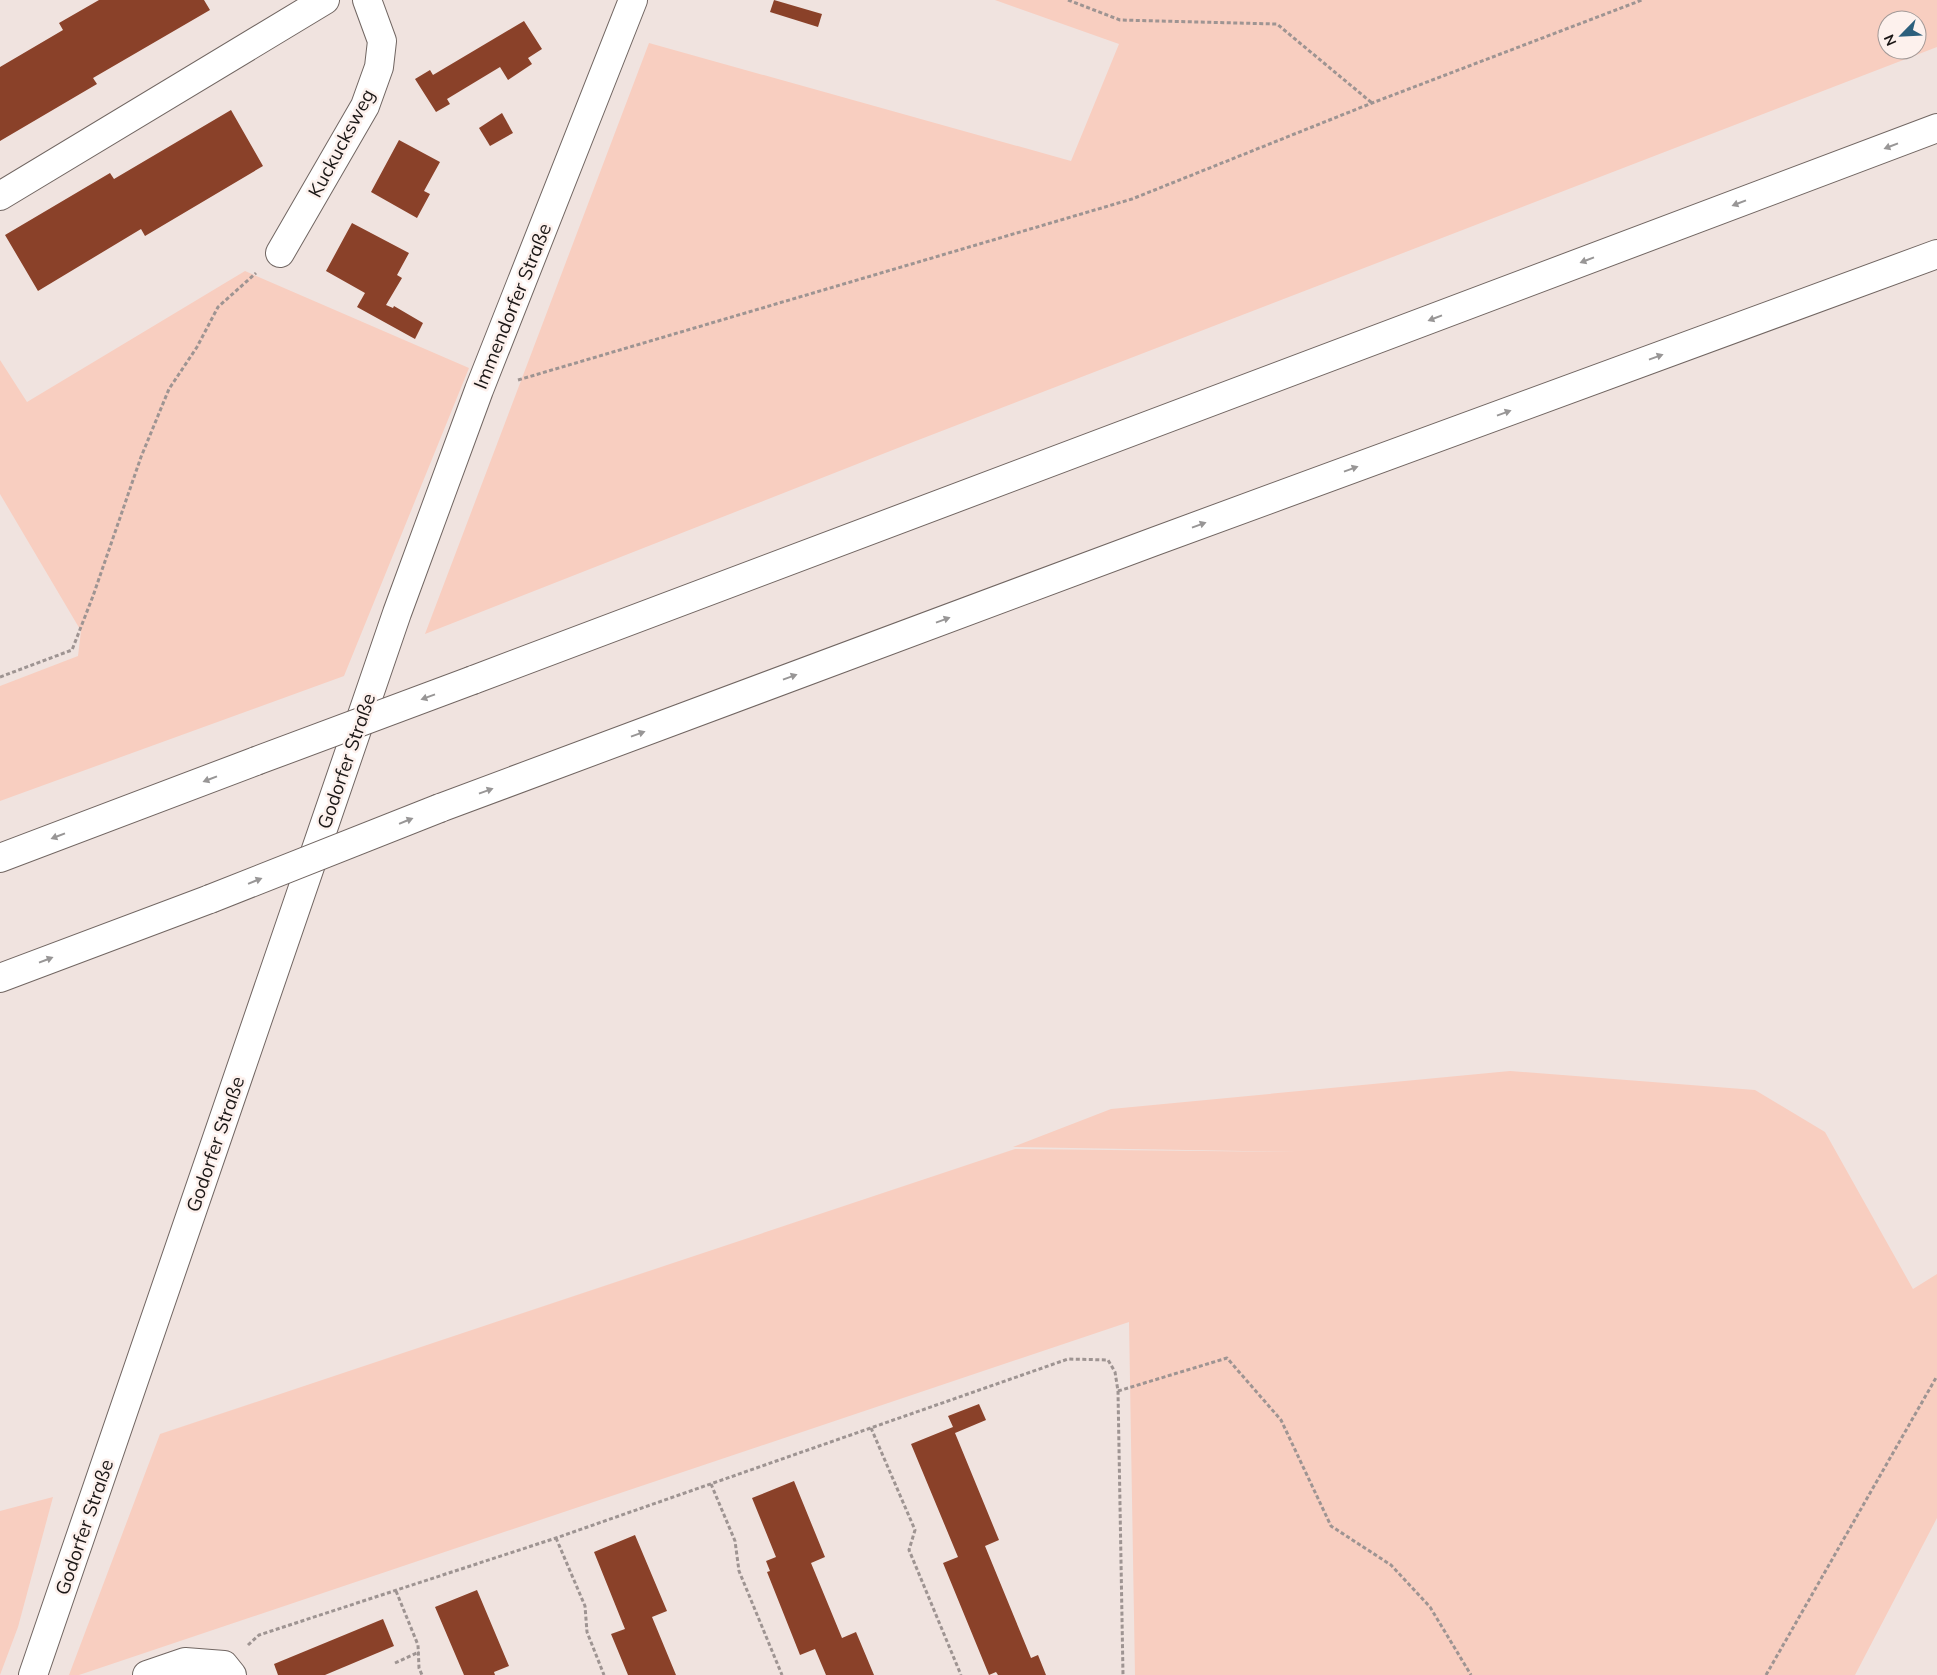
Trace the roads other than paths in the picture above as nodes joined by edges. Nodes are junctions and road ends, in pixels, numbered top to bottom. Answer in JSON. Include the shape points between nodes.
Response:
{"nodes":[{"id":1,"x":325,"y":0,"type":"edge"},
{"id":2,"x":367,"y":0,"type":"edge"},
{"id":3,"x":633,"y":0,"type":"edge"},
{"id":4,"x":1937,"y":128,"type":"edge"},
{"id":5,"x":0,"y":196,"type":"edge"},
{"id":6,"x":280,"y":252,"type":"road end"},
{"id":7,"x":1937,"y":254,"type":"edge"},
{"id":8,"x":397,"y":614,"type":"joint"},
{"id":9,"x":0,"y":858,"type":"edge"},
{"id":10,"x":0,"y":978,"type":"edge"},
{"id":11,"x":228,"y":1670,"type":"edge"},
{"id":12,"x":33,"y":1675,"type":"edge"},
{"id":13,"x":148,"y":1675,"type":"edge"}],
"edges":[{"from":1,"to":5,"type":"main road"},
{"from":2,"to":6,"type":"main road","name":"Kuckucksweg","via":[[382,41],[379,67],[364,106]]},
{"from":3,"to":8,"type":"main road","name":"Immendorfer Straße","via":[[479,390]]},
{"from":4,"to":9,"type":"main road","one_way":true,"bridge":true},
{"from":10,"to":7,"type":"main road","one_way":true,"bridge":true,"via":[[440,808]]},
{"from":8,"to":12,"type":"main road","name":"Godorfer Straße"},
{"from":11,"to":13,"type":"main road","via":[[185,1662]]}]}
